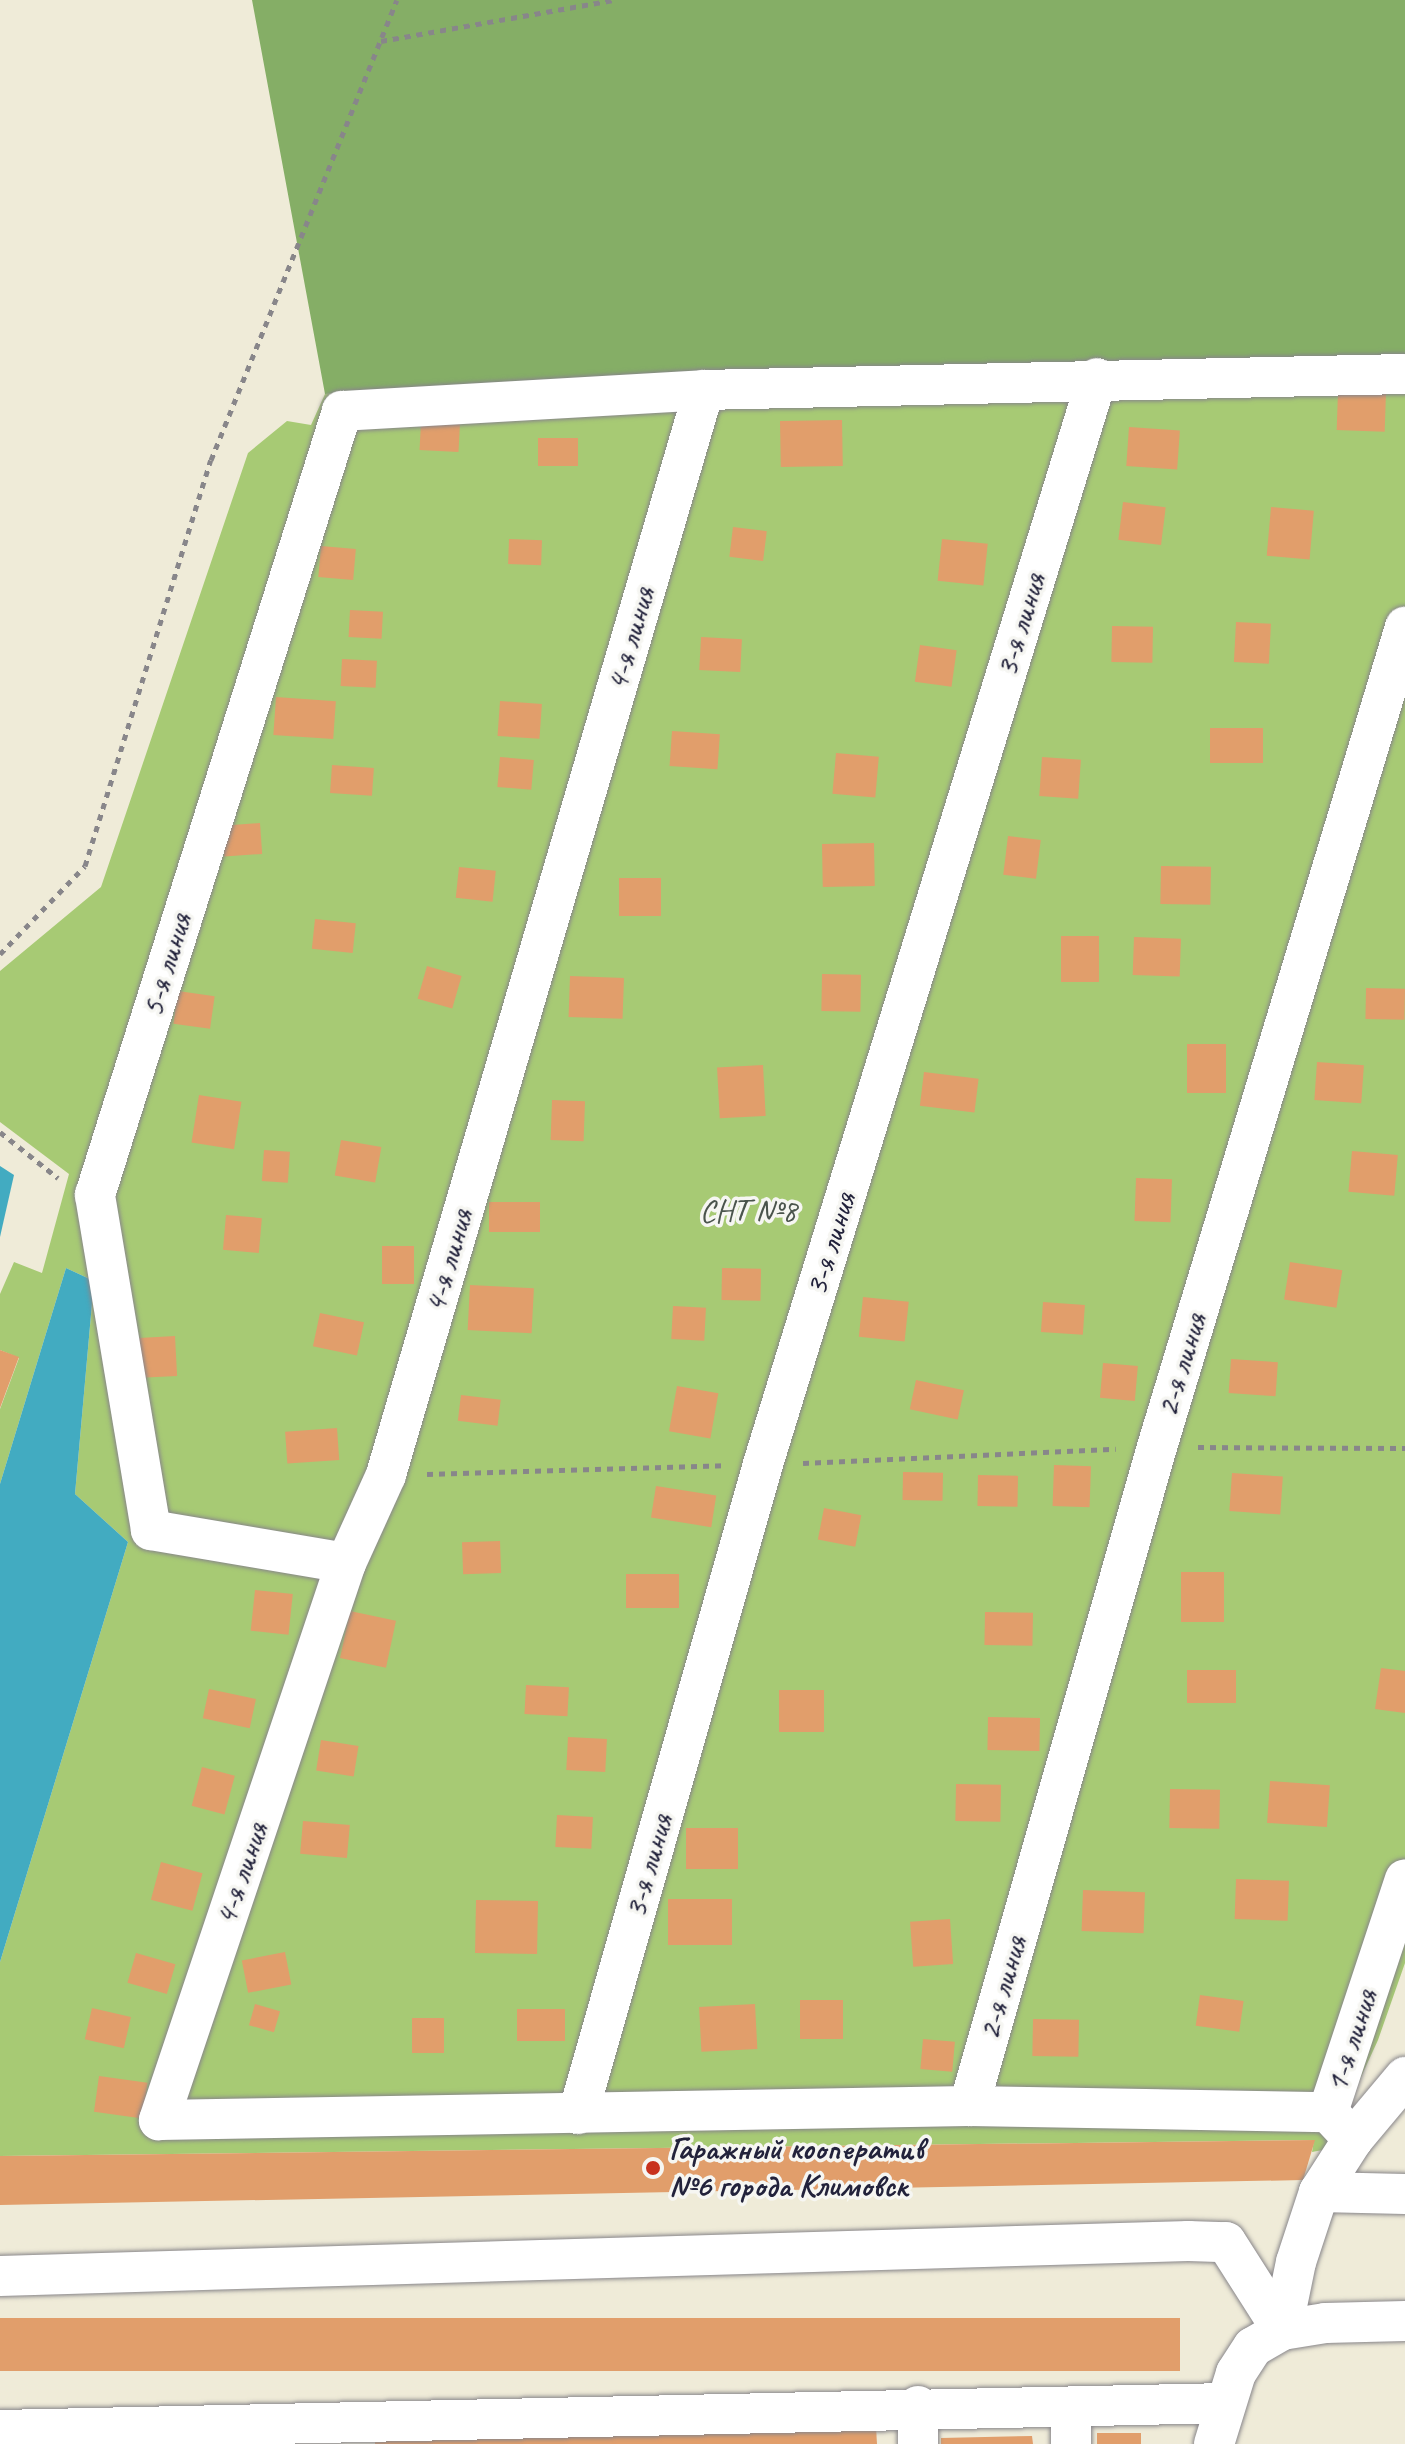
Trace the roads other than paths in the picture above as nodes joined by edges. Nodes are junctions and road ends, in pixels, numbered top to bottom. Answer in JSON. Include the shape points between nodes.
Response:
{"nodes":[{"id":1,"x":1405,"y":374,"type":"edge"},
{"id":2,"x":1097,"y":378,"type":"junction"},
{"id":3,"x":704,"y":390,"type":"junction"},
{"id":4,"x":1405,"y":627,"type":"edge"},
{"id":5,"x":346,"y":1563,"type":"junction"},
{"id":6,"x":1405,"y":1879,"type":"edge"},
{"id":7,"x":1405,"y":2077,"type":"edge"},
{"id":8,"x":969,"y":2106,"type":"junction"},
{"id":9,"x":578,"y":2114,"type":"junction"},
{"id":10,"x":1340,"y":2125,"type":"junction"},
{"id":11,"x":1319,"y":2192,"type":"junction"},
{"id":12,"x":1405,"y":2194,"type":"edge"},
{"id":13,"x":0,"y":2276,"type":"edge"},
{"id":14,"x":1405,"y":2321,"type":"edge"},
{"id":15,"x":1282,"y":2330,"type":"junction"},
{"id":16,"x":1225,"y":2403,"type":"junction"},
{"id":17,"x":918,"y":2425,"type":"edge"},
{"id":18,"x":1071,"y":2425,"type":"edge"},
{"id":19,"x":0,"y":2430,"type":"edge"},
{"id":20,"x":1214,"y":2444,"type":"edge"}],
"edges":[{"from":1,"to":2,"type":"street"},
{"from":2,"to":3,"type":"street"},
{"from":2,"to":9,"type":"street","name":"3-я линия","via":[[763,1464]]},
{"from":3,"to":5,"type":"street","name":"4-я линия","via":[[386,1475]]},
{"from":3,"to":5,"type":"street","name":"5-я линия","via":[[342,411],[95,1195],[151,1530]]},
{"from":4,"to":8,"type":"street","name":"2-я линия","via":[[1157,1447]]},
{"from":5,"to":9,"type":"street","name":"4-я линия","via":[[159,2120]]},
{"from":6,"to":10,"type":"street","name":"1-я линия"},
{"from":7,"to":10,"type":"street"},
{"from":8,"to":9,"type":"street"},
{"from":8,"to":10,"type":"street"},
{"from":10,"to":11,"type":"street"},
{"from":11,"to":12,"type":"street"},
{"from":11,"to":15,"type":"street","via":[[1296,2262]]},
{"from":13,"to":15,"type":"street","via":[[1226,2242]]},
{"from":14,"to":15,"type":"street"},
{"from":15,"to":16,"type":"street","via":[[1253,2347]]},
{"from":16,"to":18,"type":"street"},
{"from":16,"to":20,"type":"street"},
{"from":17,"to":18,"type":"street"},
{"from":17,"to":19,"type":"street"}]}
